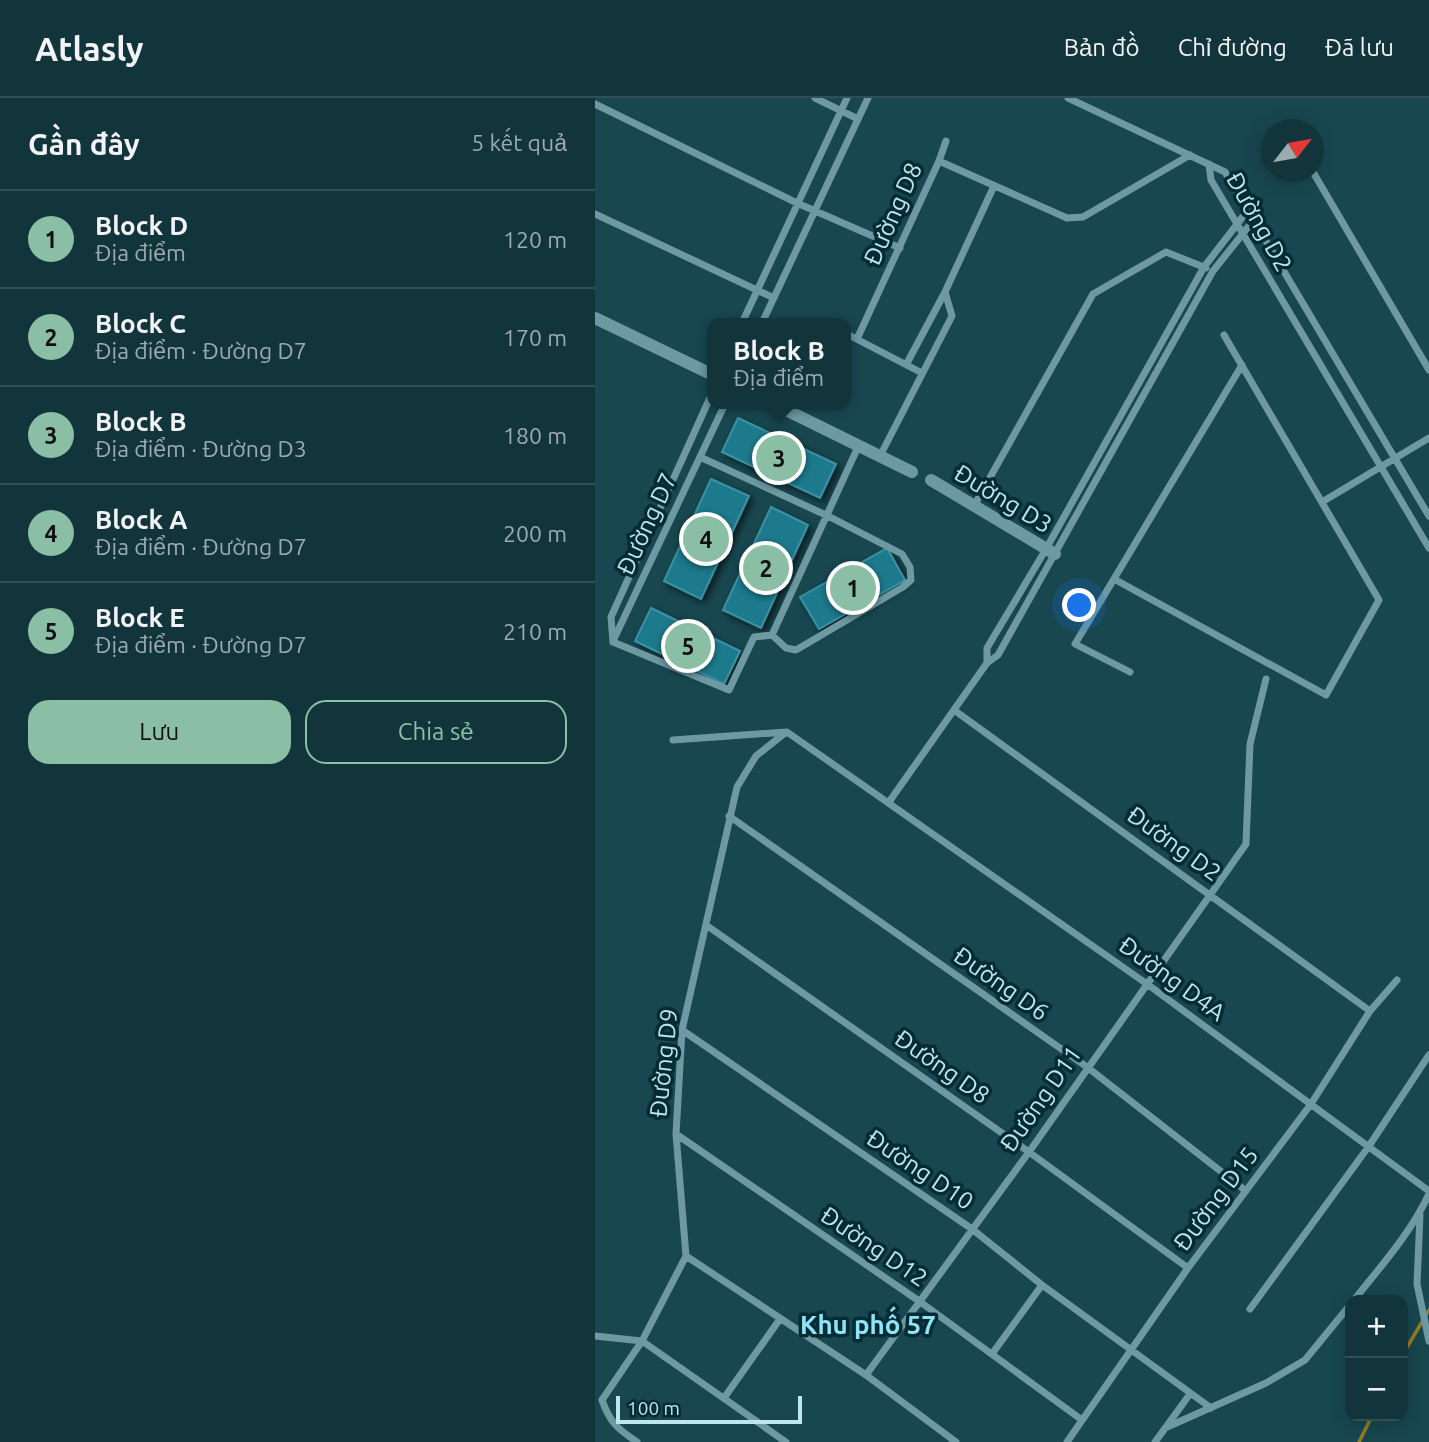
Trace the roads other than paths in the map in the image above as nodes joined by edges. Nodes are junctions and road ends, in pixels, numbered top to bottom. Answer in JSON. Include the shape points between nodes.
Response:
{"nodes":[{"id":1,"x":815,"y":98,"type":"edge"},
{"id":2,"x":847,"y":98,"type":"edge"},
{"id":3,"x":868,"y":98,"type":"edge"},
{"id":4,"x":1068,"y":98,"type":"edge"},
{"id":5,"x":595,"y":104,"type":"edge"},
{"id":6,"x":841,"y":111,"type":"junction"},
{"id":7,"x":858,"y":119,"type":"junction"},
{"id":8,"x":946,"y":141,"type":"dead end"},
{"id":9,"x":1190,"y":155,"type":"junction"},
{"id":10,"x":939,"y":161,"type":"junction"},
{"id":11,"x":1209,"y":164,"type":"junction"},
{"id":12,"x":1319,"y":182,"type":"edge"},
{"id":13,"x":994,"y":186,"type":"junction"},
{"id":14,"x":797,"y":203,"type":"junction"},
{"id":15,"x":815,"y":209,"type":"junction"},
{"id":16,"x":1248,"y":210,"type":"junction"},
{"id":17,"x":595,"y":214,"type":"edge"},
{"id":18,"x":1253,"y":221,"type":"junction"},
{"id":19,"x":1237,"y":224,"type":"junction"},
{"id":20,"x":1243,"y":234,"type":"junction"},
{"id":21,"x":900,"y":248,"type":"junction"},
{"id":22,"x":1203,"y":267,"type":"junction"},
{"id":23,"x":1213,"y":271,"type":"junction"},
{"id":24,"x":755,"y":291,"type":"junction"},
{"id":25,"x":945,"y":292,"type":"junction"},
{"id":26,"x":774,"y":298,"type":"junction"},
{"id":27,"x":595,"y":318,"type":"edge"},
{"id":28,"x":744,"y":318,"type":"edge"},
{"id":29,"x":764,"y":318,"type":"edge"},
{"id":30,"x":1224,"y":335,"type":"dead end"},
{"id":31,"x":851,"y":336,"type":"edge"},
{"id":32,"x":857,"y":339,"type":"junction"},
{"id":33,"x":906,"y":365,"type":"junction"},
{"id":34,"x":1242,"y":365,"type":"junction"},
{"id":35,"x":1429,"y":370,"type":"edge"},
{"id":36,"x":707,"y":373,"type":"edge"},
{"id":37,"x":922,"y":373,"type":"junction"},
{"id":38,"x":707,"y":402,"type":"edge"},
{"id":39,"x":723,"y":409,"type":"edge"},
{"id":40,"x":783,"y":409,"type":"edge"},
{"id":41,"x":1429,"y":438,"type":"edge"},
{"id":42,"x":858,"y":447,"type":"junction"},
{"id":43,"x":880,"y":456,"type":"junction"},
{"id":44,"x":700,"y":457,"type":"junction"},
{"id":45,"x":1394,"y":459,"type":"junction"},
{"id":46,"x":1381,"y":467,"type":"junction"},
{"id":47,"x":912,"y":472,"type":"dead end"},
{"id":48,"x":931,"y":481,"type":"dead end"},
{"id":49,"x":1322,"y":502,"type":"junction"},
{"id":50,"x":974,"y":506,"type":"junction"},
{"id":51,"x":828,"y":516,"type":"junction"},
{"id":52,"x":1429,"y":516,"type":"edge"},
{"id":53,"x":1429,"y":548,"type":"edge"},
{"id":54,"x":1050,"y":551,"type":"junction"},
{"id":55,"x":1114,"y":579,"type":"junction"},
{"id":56,"x":772,"y":635,"type":"junction"},
{"id":57,"x":613,"y":642,"type":"junction"},
{"id":58,"x":987,"y":663,"type":"junction"},
{"id":59,"x":1130,"y":672,"type":"dead end"},
{"id":60,"x":1266,"y":679,"type":"dead end"},
{"id":61,"x":954,"y":710,"type":"junction"},
{"id":62,"x":787,"y":732,"type":"junction"},
{"id":63,"x":673,"y":740,"type":"dead end"},
{"id":64,"x":889,"y":802,"type":"junction"},
{"id":65,"x":729,"y":816,"type":"junction"},
{"id":66,"x":1211,"y":894,"type":"junction"},
{"id":67,"x":706,"y":925,"type":"junction"},
{"id":68,"x":1397,"y":980,"type":"dead end"},
{"id":69,"x":1147,"y":984,"type":"junction"},
{"id":70,"x":1370,"y":1011,"type":"junction"},
{"id":71,"x":682,"y":1030,"type":"junction"},
{"id":72,"x":1429,"y":1055,"type":"edge"},
{"id":73,"x":1087,"y":1068,"type":"junction"},
{"id":74,"x":1311,"y":1104,"type":"junction"},
{"id":75,"x":676,"y":1134,"type":"junction"},
{"id":76,"x":1369,"y":1146,"type":"junction"},
{"id":77,"x":1029,"y":1152,"type":"junction"},
{"id":78,"x":1246,"y":1191,"type":"junction"},
{"id":79,"x":1429,"y":1193,"type":"edge"},
{"id":80,"x":1420,"y":1214,"type":"junction"},
{"id":81,"x":972,"y":1229,"type":"junction"},
{"id":82,"x":686,"y":1256,"type":"junction"},
{"id":83,"x":1188,"y":1268,"type":"junction"},
{"id":84,"x":1042,"y":1285,"type":"junction"},
{"id":85,"x":1358,"y":1295,"type":"edge"},
{"id":86,"x":919,"y":1301,"type":"junction"},
{"id":87,"x":1250,"y":1309,"type":"dead end"},
{"id":88,"x":1345,"y":1311,"type":"edge"},
{"id":89,"x":780,"y":1319,"type":"junction"},
{"id":90,"x":595,"y":1336,"type":"edge"},
{"id":91,"x":642,"y":1341,"type":"junction"},
{"id":92,"x":1429,"y":1341,"type":"edge"},
{"id":93,"x":1129,"y":1350,"type":"junction"},
{"id":94,"x":992,"y":1354,"type":"junction"},
{"id":95,"x":866,"y":1375,"type":"junction"},
{"id":96,"x":1190,"y":1394,"type":"junction"},
{"id":97,"x":724,"y":1398,"type":"junction"},
{"id":98,"x":1211,"y":1408,"type":"junction"},
{"id":99,"x":1082,"y":1420,"type":"junction"},
{"id":100,"x":1165,"y":1428,"type":"junction"},
{"id":101,"x":637,"y":1442,"type":"edge"},
{"id":102,"x":786,"y":1442,"type":"edge"},
{"id":103,"x":956,"y":1442,"type":"edge"},
{"id":104,"x":1067,"y":1442,"type":"edge"},
{"id":105,"x":1155,"y":1442,"type":"edge"}],
"edges":[{"from":1,"to":6,"type":"street"},
{"from":2,"to":6,"type":"street"},
{"from":3,"to":7,"type":"street"},
{"from":4,"to":9,"type":"street"},
{"from":5,"to":14,"type":"street"},
{"from":6,"to":7,"type":"street"},
{"from":6,"to":14,"type":"street"},
{"from":7,"to":15,"type":"street"},
{"from":8,"to":10,"type":"street"},
{"from":9,"to":11,"type":"street"},
{"from":9,"to":13,"type":"street","name":"Đường D8","via":[[1076,219]]},
{"from":10,"to":13,"type":"street","name":"Đường D8"},
{"from":10,"to":21,"type":"street","name":"Đường D8"},
{"from":11,"to":16,"type":"street","name":"Đường D2","via":[[1225,172]]},
{"from":11,"to":19,"type":"street","name":"Đường D2","via":[[1211,180]]},
{"from":12,"to":35,"type":"street"},
{"from":13,"to":25,"type":"street"},
{"from":14,"to":15,"type":"street"},
{"from":14,"to":24,"type":"street"},
{"from":15,"to":21,"type":"street"},
{"from":15,"to":26,"type":"street"},
{"from":16,"to":18,"type":"street","name":"Đường D2"},
{"from":16,"to":19,"type":"street"},
{"from":17,"to":24,"type":"street"},
{"from":18,"to":20,"type":"street"},
{"from":18,"to":45,"type":"street","name":"Đường D2"},
{"from":19,"to":20,"type":"street","name":"Đường D2"},
{"from":19,"to":22,"type":"street"},
{"from":20,"to":23,"type":"street"},
{"from":20,"to":46,"type":"street","name":"Đường D2"},
{"from":21,"to":32,"type":"street","name":"Đường D8"},
{"from":22,"to":23,"type":"street"},
{"from":22,"to":50,"type":"street","via":[[1166,252],[1093,294]]},
{"from":22,"to":54,"type":"street"},
{"from":23,"to":54,"type":"street"},
{"from":24,"to":26,"type":"street"},
{"from":24,"to":28,"type":"street"},
{"from":25,"to":33,"type":"street"},
{"from":25,"to":37,"type":"street","via":[[952,316]]},
{"from":26,"to":29,"type":"street"},
{"from":27,"to":36,"type":"street"},
{"from":30,"to":34,"type":"street"},
{"from":31,"to":32,"type":"street"},
{"from":32,"to":33,"type":"street"},
{"from":33,"to":37,"type":"street"},
{"from":34,"to":49,"type":"street"},
{"from":34,"to":55,"type":"street"},
{"from":37,"to":43,"type":"street"},
{"from":38,"to":57,"type":"street","name":"Đường D7","via":[[611,617]]},
{"from":39,"to":44,"type":"street","name":"Đường D7"},
{"from":40,"to":42,"type":"street"},
{"from":41,"to":45,"type":"street"},
{"from":42,"to":43,"type":"street"},
{"from":42,"to":51,"type":"street"},
{"from":43,"to":47,"type":"street"},
{"from":44,"to":51,"type":"street"},
{"from":44,"to":57,"type":"street","name":"Đường D7"},
{"from":45,"to":46,"type":"street"},
{"from":45,"to":52,"type":"street","name":"Đường D2"},
{"from":46,"to":49,"type":"street"},
{"from":46,"to":53,"type":"street","name":"Đường D2"},
{"from":48,"to":50,"type":"street","name":"Đường D3"},
{"from":49,"to":55,"type":"street","via":[[1379,600],[1326,695]]},
{"from":50,"to":54,"type":"street","name":"Đường D3"},
{"from":51,"to":56,"type":"street"},
{"from":51,"to":56,"type":"street","via":[[902,554],[911,580],[796,650],[786,648]]},
{"from":54,"to":58,"type":"street","via":[[998,655]]},
{"from":54,"to":58,"type":"street","via":[[987,648]]},
{"from":55,"to":59,"type":"street","via":[[1076,644]]},
{"from":56,"to":57,"type":"street","via":[[754,637],[729,690]]},
{"from":58,"to":61,"type":"street"},
{"from":60,"to":66,"type":"street","name":"Đường D11","via":[[1250,744],[1246,844]]},
{"from":61,"to":64,"type":"street"},
{"from":61,"to":66,"type":"street","name":"Đường D2"},
{"from":62,"to":63,"type":"street"},
{"from":62,"to":64,"type":"street","name":"Đường D4A"},
{"from":62,"to":65,"type":"street","name":"Đường D9","via":[[756,756],[737,787]]},
{"from":64,"to":69,"type":"street","name":"Đường D4A"},
{"from":65,"to":67,"type":"street","name":"Đường D9"},
{"from":65,"to":73,"type":"street","name":"Đường D6"},
{"from":66,"to":69,"type":"street","name":"Đường D11"},
{"from":66,"to":70,"type":"street","name":"Đường D2"},
{"from":67,"to":71,"type":"street","name":"Đường D9"},
{"from":67,"to":77,"type":"street","name":"Đường D8"},
{"from":68,"to":70,"type":"street","name":"Đường D15"},
{"from":69,"to":73,"type":"street","name":"Đường D11"},
{"from":69,"to":74,"type":"street","name":"Đường D4A"},
{"from":70,"to":74,"type":"street","name":"Đường D15"},
{"from":71,"to":75,"type":"street","name":"Đường D9"},
{"from":71,"to":81,"type":"street","name":"Đường D10"},
{"from":72,"to":76,"type":"street"},
{"from":73,"to":77,"type":"street","name":"Đường D11"},
{"from":73,"to":78,"type":"street","name":"Đường D6"},
{"from":74,"to":76,"type":"street","name":"Đường D4A"},
{"from":74,"to":78,"type":"street","name":"Đường D15"},
{"from":75,"to":82,"type":"street","name":"Đường D9"},
{"from":75,"to":86,"type":"street","name":"Đường D12"},
{"from":76,"to":79,"type":"street","name":"Đường D4A"},
{"from":76,"to":87,"type":"street"},
{"from":77,"to":81,"type":"street","name":"Đường D11"},
{"from":77,"to":83,"type":"street","name":"Đường D8"},
{"from":78,"to":83,"type":"street","name":"Đường D15"},
{"from":79,"to":80,"type":"street"},
{"from":80,"to":85,"type":"street"},
{"from":80,"to":92,"type":"street","via":[[1417,1284]]},
{"from":81,"to":84,"type":"street","name":"Đường D10"},
{"from":81,"to":86,"type":"street","name":"Đường D11"},
{"from":82,"to":89,"type":"street"},
{"from":82,"to":91,"type":"street"},
{"from":83,"to":93,"type":"street","name":"Đường D15"},
{"from":84,"to":93,"type":"street","name":"Đường D10"},
{"from":84,"to":94,"type":"street"},
{"from":86,"to":94,"type":"street","name":"Đường D12"},
{"from":86,"to":95,"type":"street","name":"Đường D11"},
{"from":88,"to":98,"type":"street","via":[[1305,1360]]},
{"from":89,"to":95,"type":"street"},
{"from":89,"to":97,"type":"street"},
{"from":90,"to":91,"type":"street"},
{"from":91,"to":97,"type":"street"},
{"from":91,"to":101,"type":"street","via":[[603,1400],[616,1427]]},
{"from":93,"to":96,"type":"street","name":"Đường D10"},
{"from":93,"to":99,"type":"street","name":"Đường D15"},
{"from":94,"to":99,"type":"street","name":"Đường D12"},
{"from":95,"to":103,"type":"street"},
{"from":96,"to":98,"type":"street","name":"Đường D10"},
{"from":96,"to":100,"type":"street"},
{"from":97,"to":102,"type":"street"},
{"from":98,"to":100,"type":"street"},
{"from":99,"to":104,"type":"street","name":"Đường D15"},
{"from":100,"to":105,"type":"street"}]}
